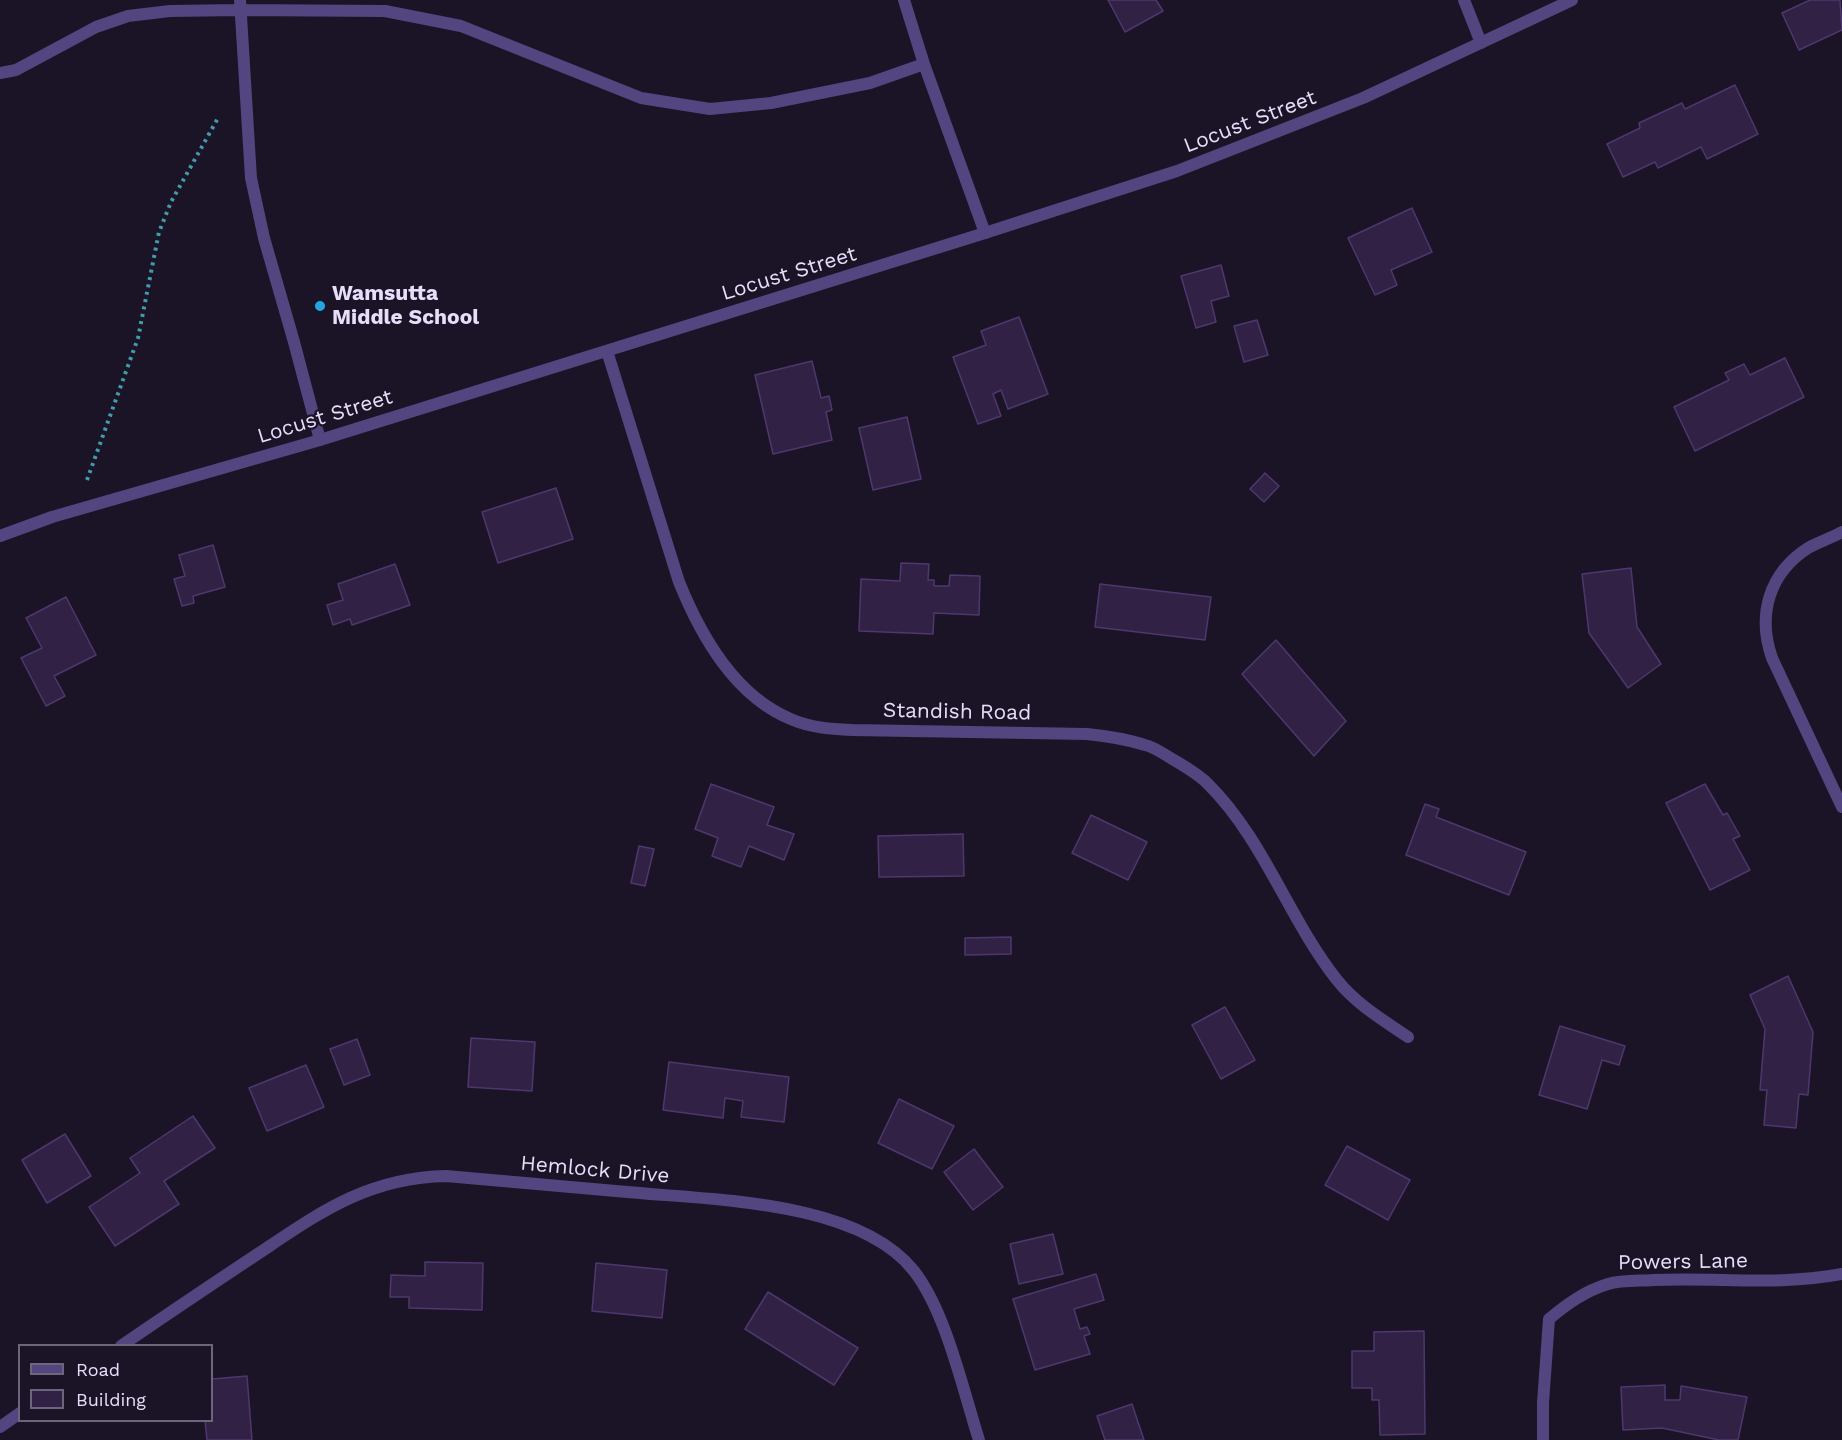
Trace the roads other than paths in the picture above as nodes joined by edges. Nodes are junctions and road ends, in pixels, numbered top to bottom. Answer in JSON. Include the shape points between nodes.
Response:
{"nodes":[{"id":1,"x":904,"y":0,"type":"edge"},
{"id":2,"x":1464,"y":0,"type":"edge"},
{"id":3,"x":1572,"y":0,"type":"edge"},
{"id":4,"x":240,"y":5,"type":"edge"},
{"id":5,"x":1481,"y":43,"type":"junction"},
{"id":6,"x":924,"y":64,"type":"junction"},
{"id":7,"x":0,"y":73,"type":"edge"},
{"id":8,"x":985,"y":233,"type":"junction"},
{"id":9,"x":607,"y":351,"type":"junction"},
{"id":10,"x":320,"y":440,"type":"junction"},
{"id":11,"x":1842,"y":532,"type":"edge"},
{"id":12,"x":0,"y":536,"type":"edge"},
{"id":13,"x":1842,"y":807,"type":"edge"},
{"id":14,"x":1408,"y":1037,"type":"dead end"},
{"id":15,"x":1842,"y":1274,"type":"edge"},
{"id":16,"x":124,"y":1344,"type":"edge"},
{"id":17,"x":18,"y":1414,"type":"edge"},
{"id":18,"x":0,"y":1427,"type":"edge"},
{"id":19,"x":979,"y":1440,"type":"edge"},
{"id":20,"x":1544,"y":1440,"type":"edge"}],
"edges":[{"from":1,"to":6,"type":"street"},
{"from":2,"to":5,"type":"street"},
{"from":3,"to":5,"type":"street","name":"Locust Street"},
{"from":4,"to":6,"type":"street","via":[[385,11],[461,26],[640,98],[710,109],[771,103],[870,83]]},
{"from":4,"to":7,"type":"street","via":[[128,16]]},
{"from":4,"to":10,"type":"street","via":[[251,178]]},
{"from":5,"to":8,"type":"street","name":"Locust Street","via":[[1363,98],[1177,171]]},
{"from":6,"to":8,"type":"street"},
{"from":8,"to":9,"type":"street","name":"Locust Street"},
{"from":9,"to":10,"type":"street","name":"Locust Street"},
{"from":9,"to":14,"type":"street","name":"Standish Road","via":[[686,599],[716,654],[751,692],[794,721],[821,728],[1087,734],[1148,745],[1205,781],[1230,808],[1339,982],[1366,1009]]},
{"from":10,"to":12,"type":"street","name":"Locust Street","via":[[52,517]]},
{"from":11,"to":13,"type":"street","via":[[1810,547],[1785,567],[1769,594],[1765,625],[1772,658]]},
{"from":15,"to":20,"type":"street","name":"Powers Lane","via":[[1780,1280],[1611,1283],[1570,1301],[1549,1319],[1542,1403]]},
{"from":16,"to":19,"type":"street","name":"Hemlock Drive","via":[[315,1216],[356,1194],[401,1179],[446,1176],[755,1203],[857,1230],[888,1248],[914,1271],[944,1329]]},
{"from":17,"to":18,"type":"street"}]}
